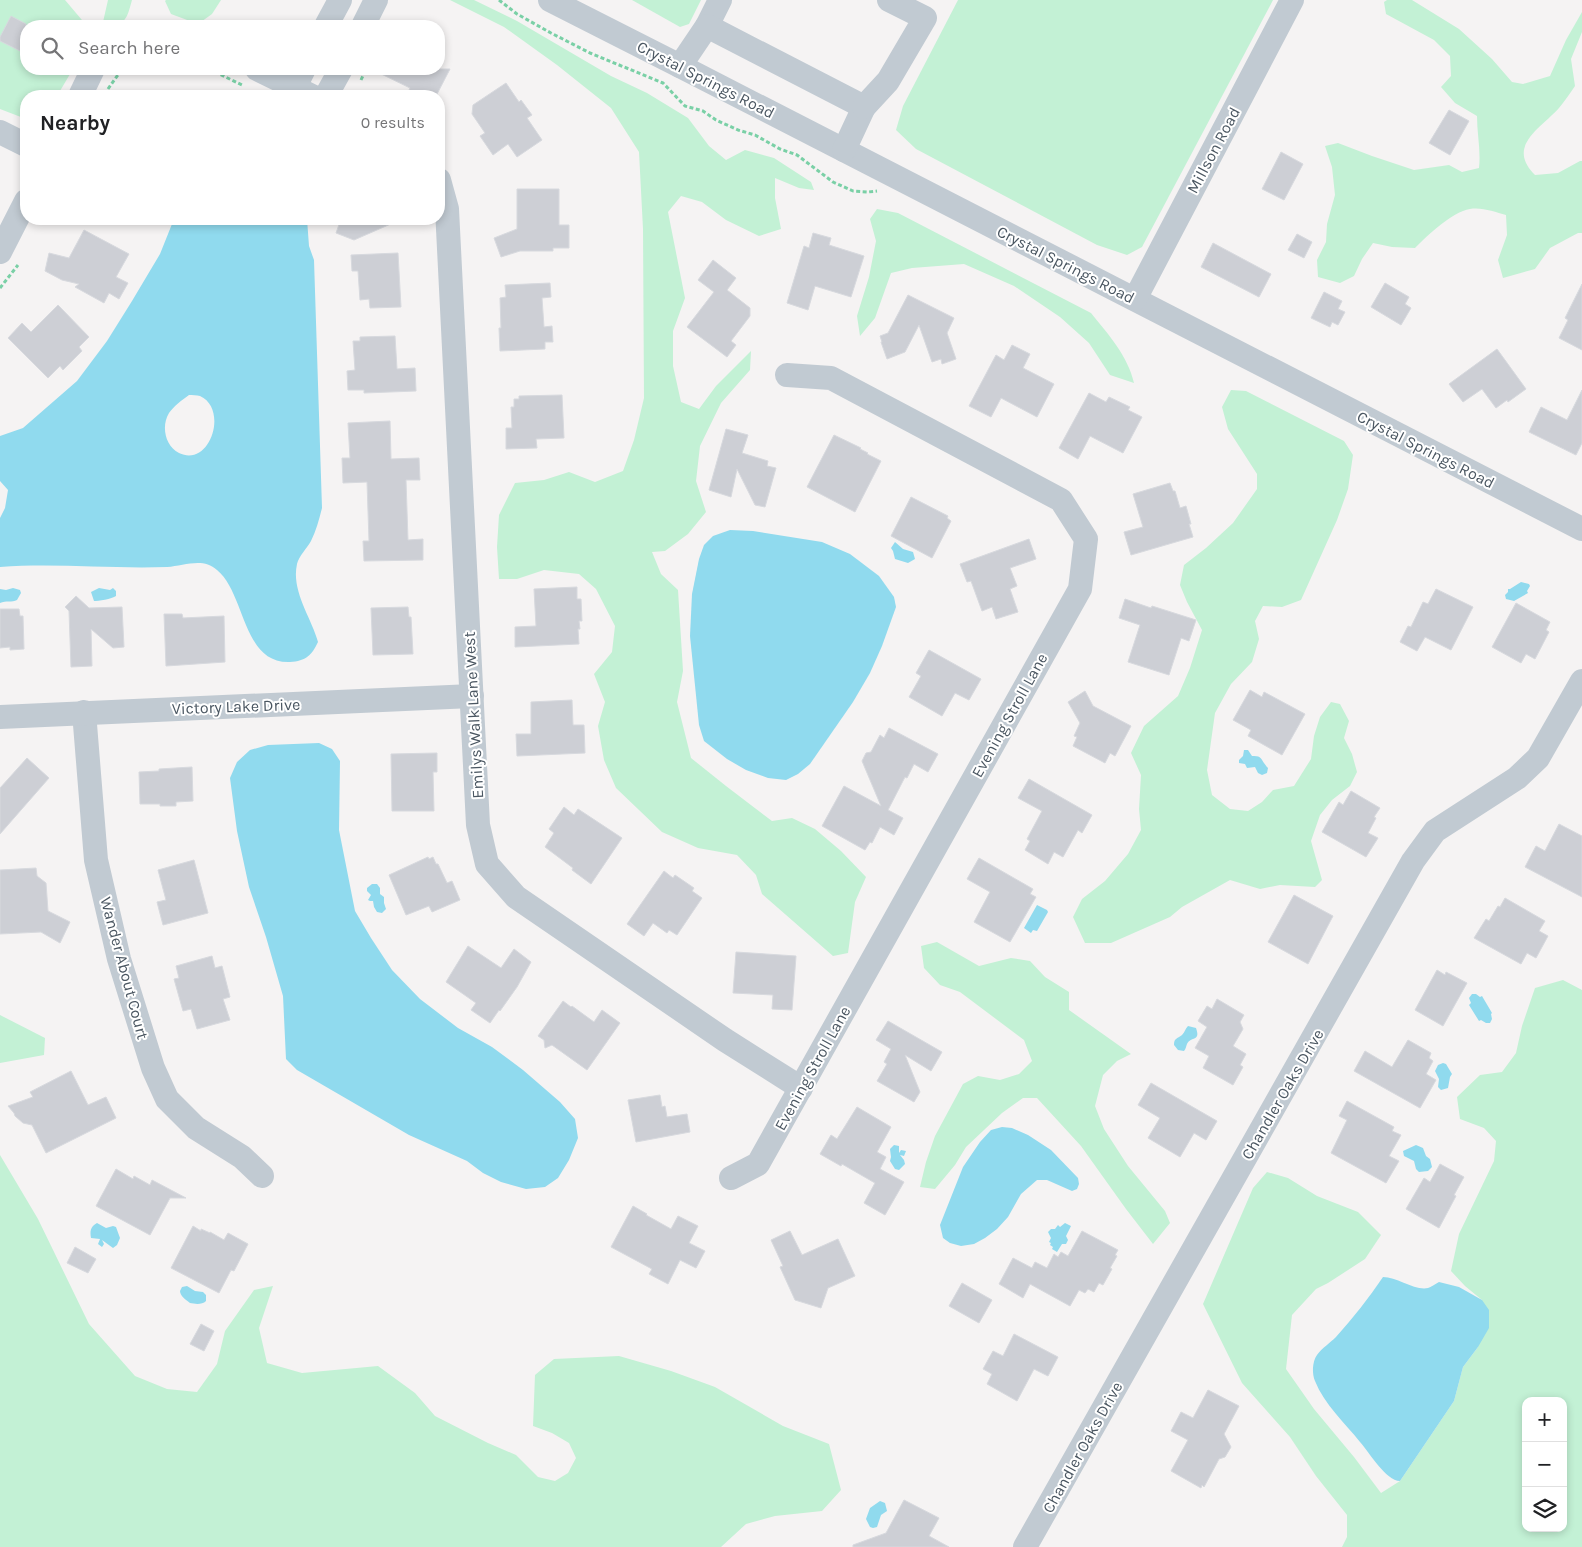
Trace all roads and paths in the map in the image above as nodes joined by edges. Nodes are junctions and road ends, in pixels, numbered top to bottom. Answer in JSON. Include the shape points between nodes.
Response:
{"nodes":[{"id":1,"x":340,"y":0,"type":"edge"},
{"id":2,"x":376,"y":0,"type":"edge"},
{"id":3,"x":499,"y":0,"type":"edge"},
{"id":4,"x":550,"y":0,"type":"edge"},
{"id":5,"x":720,"y":0,"type":"edge"},
{"id":6,"x":889,"y":0,"type":"edge"},
{"id":7,"x":1292,"y":0,"type":"edge"},
{"id":8,"x":329,"y":20,"type":"edge"},
{"id":9,"x":366,"y":20,"type":"edge"},
{"id":10,"x":707,"y":26,"type":"junction"},
{"id":11,"x":680,"y":66,"type":"junction"},
{"id":12,"x":90,"y":75,"type":"edge"},
{"id":13,"x":118,"y":75,"type":"edge"},
{"id":14,"x":235,"y":75,"type":"edge"},
{"id":15,"x":338,"y":75,"type":"edge"},
{"id":16,"x":253,"y":79,"type":"edge"},
{"id":17,"x":304,"y":84,"type":"edge"},
{"id":18,"x":83,"y":90,"type":"edge"},
{"id":19,"x":108,"y":90,"type":"edge"},
{"id":20,"x":329,"y":90,"type":"edge"},
{"id":21,"x":864,"y":107,"type":"junction"},
{"id":22,"x":0,"y":132,"type":"edge"},
{"id":23,"x":20,"y":143,"type":"edge"},
{"id":24,"x":844,"y":150,"type":"junction"},
{"id":25,"x":882,"y":190,"type":"dead end"},
{"id":26,"x":445,"y":202,"type":"edge"},
{"id":27,"x":20,"y":213,"type":"edge"},
{"id":28,"x":0,"y":252,"type":"edge"},
{"id":29,"x":1135,"y":299,"type":"junction"},
{"id":30,"x":787,"y":375,"type":"dead end"},
{"id":31,"x":1582,"y":529,"type":"edge"},
{"id":32,"x":1582,"y":681,"type":"edge"},
{"id":33,"x":472,"y":696,"type":"junction"},
{"id":34,"x":84,"y":712,"type":"junction"},
{"id":35,"x":0,"y":716,"type":"edge"},
{"id":36,"x":801,"y":1088,"type":"junction"},
{"id":37,"x":262,"y":1176,"type":"dead end"},
{"id":38,"x":731,"y":1178,"type":"dead end"},
{"id":39,"x":1025,"y":1547,"type":"edge"}],
"edges":[{"from":1,"to":8,"type":"street"},
{"from":2,"to":9,"type":"street"},
{"from":3,"to":25,"type":"path","via":[[551,33],[663,83],[685,106],[703,111],[716,120],[797,155],[832,182],[853,191]]},
{"from":4,"to":11,"type":"street","name":"Crystal Springs Road"},
{"from":5,"to":10,"type":"street"},
{"from":6,"to":21,"type":"street","via":[[925,18],[888,81]]},
{"from":7,"to":29,"type":"street","name":"Millson Road"},
{"from":10,"to":11,"type":"street"},
{"from":10,"to":21,"type":"street"},
{"from":11,"to":24,"type":"street","name":"Crystal Springs Road"},
{"from":12,"to":18,"type":"street"},
{"from":13,"to":19,"type":"path"},
{"from":14,"to":16,"type":"path"},
{"from":15,"to":20,"type":"street"},
{"from":16,"to":17,"type":"street"},
{"from":21,"to":24,"type":"street"},
{"from":22,"to":23,"type":"street"},
{"from":24,"to":29,"type":"street","name":"Crystal Springs Road"},
{"from":26,"to":33,"type":"street","name":"Emilys Walk Lane West"},
{"from":27,"to":28,"type":"street"},
{"from":29,"to":31,"type":"street","name":"Crystal Springs Road"},
{"from":30,"to":36,"type":"street","name":"Evening Stroll Lane","via":[[831,378],[1060,500],[1086,539],[1080,589]]},
{"from":32,"to":39,"type":"street","name":"Chandler Oaks Drive","via":[[1538,758],[1517,778],[1435,831],[1413,861]]},
{"from":33,"to":34,"type":"street","name":"Victory Lake Drive"},
{"from":33,"to":36,"type":"street","name":"Emilys Walk Lane West","via":[[478,825],[487,864],[516,897]]},
{"from":34,"to":35,"type":"street","name":"Victory Lake Drive"},
{"from":34,"to":37,"type":"street","name":"Wander About Court","via":[[96,860],[119,959],[153,1068],[167,1099],[196,1128],[242,1157]]},
{"from":36,"to":38,"type":"street","name":"Evening Stroll Lane","via":[[758,1164]]}]}
